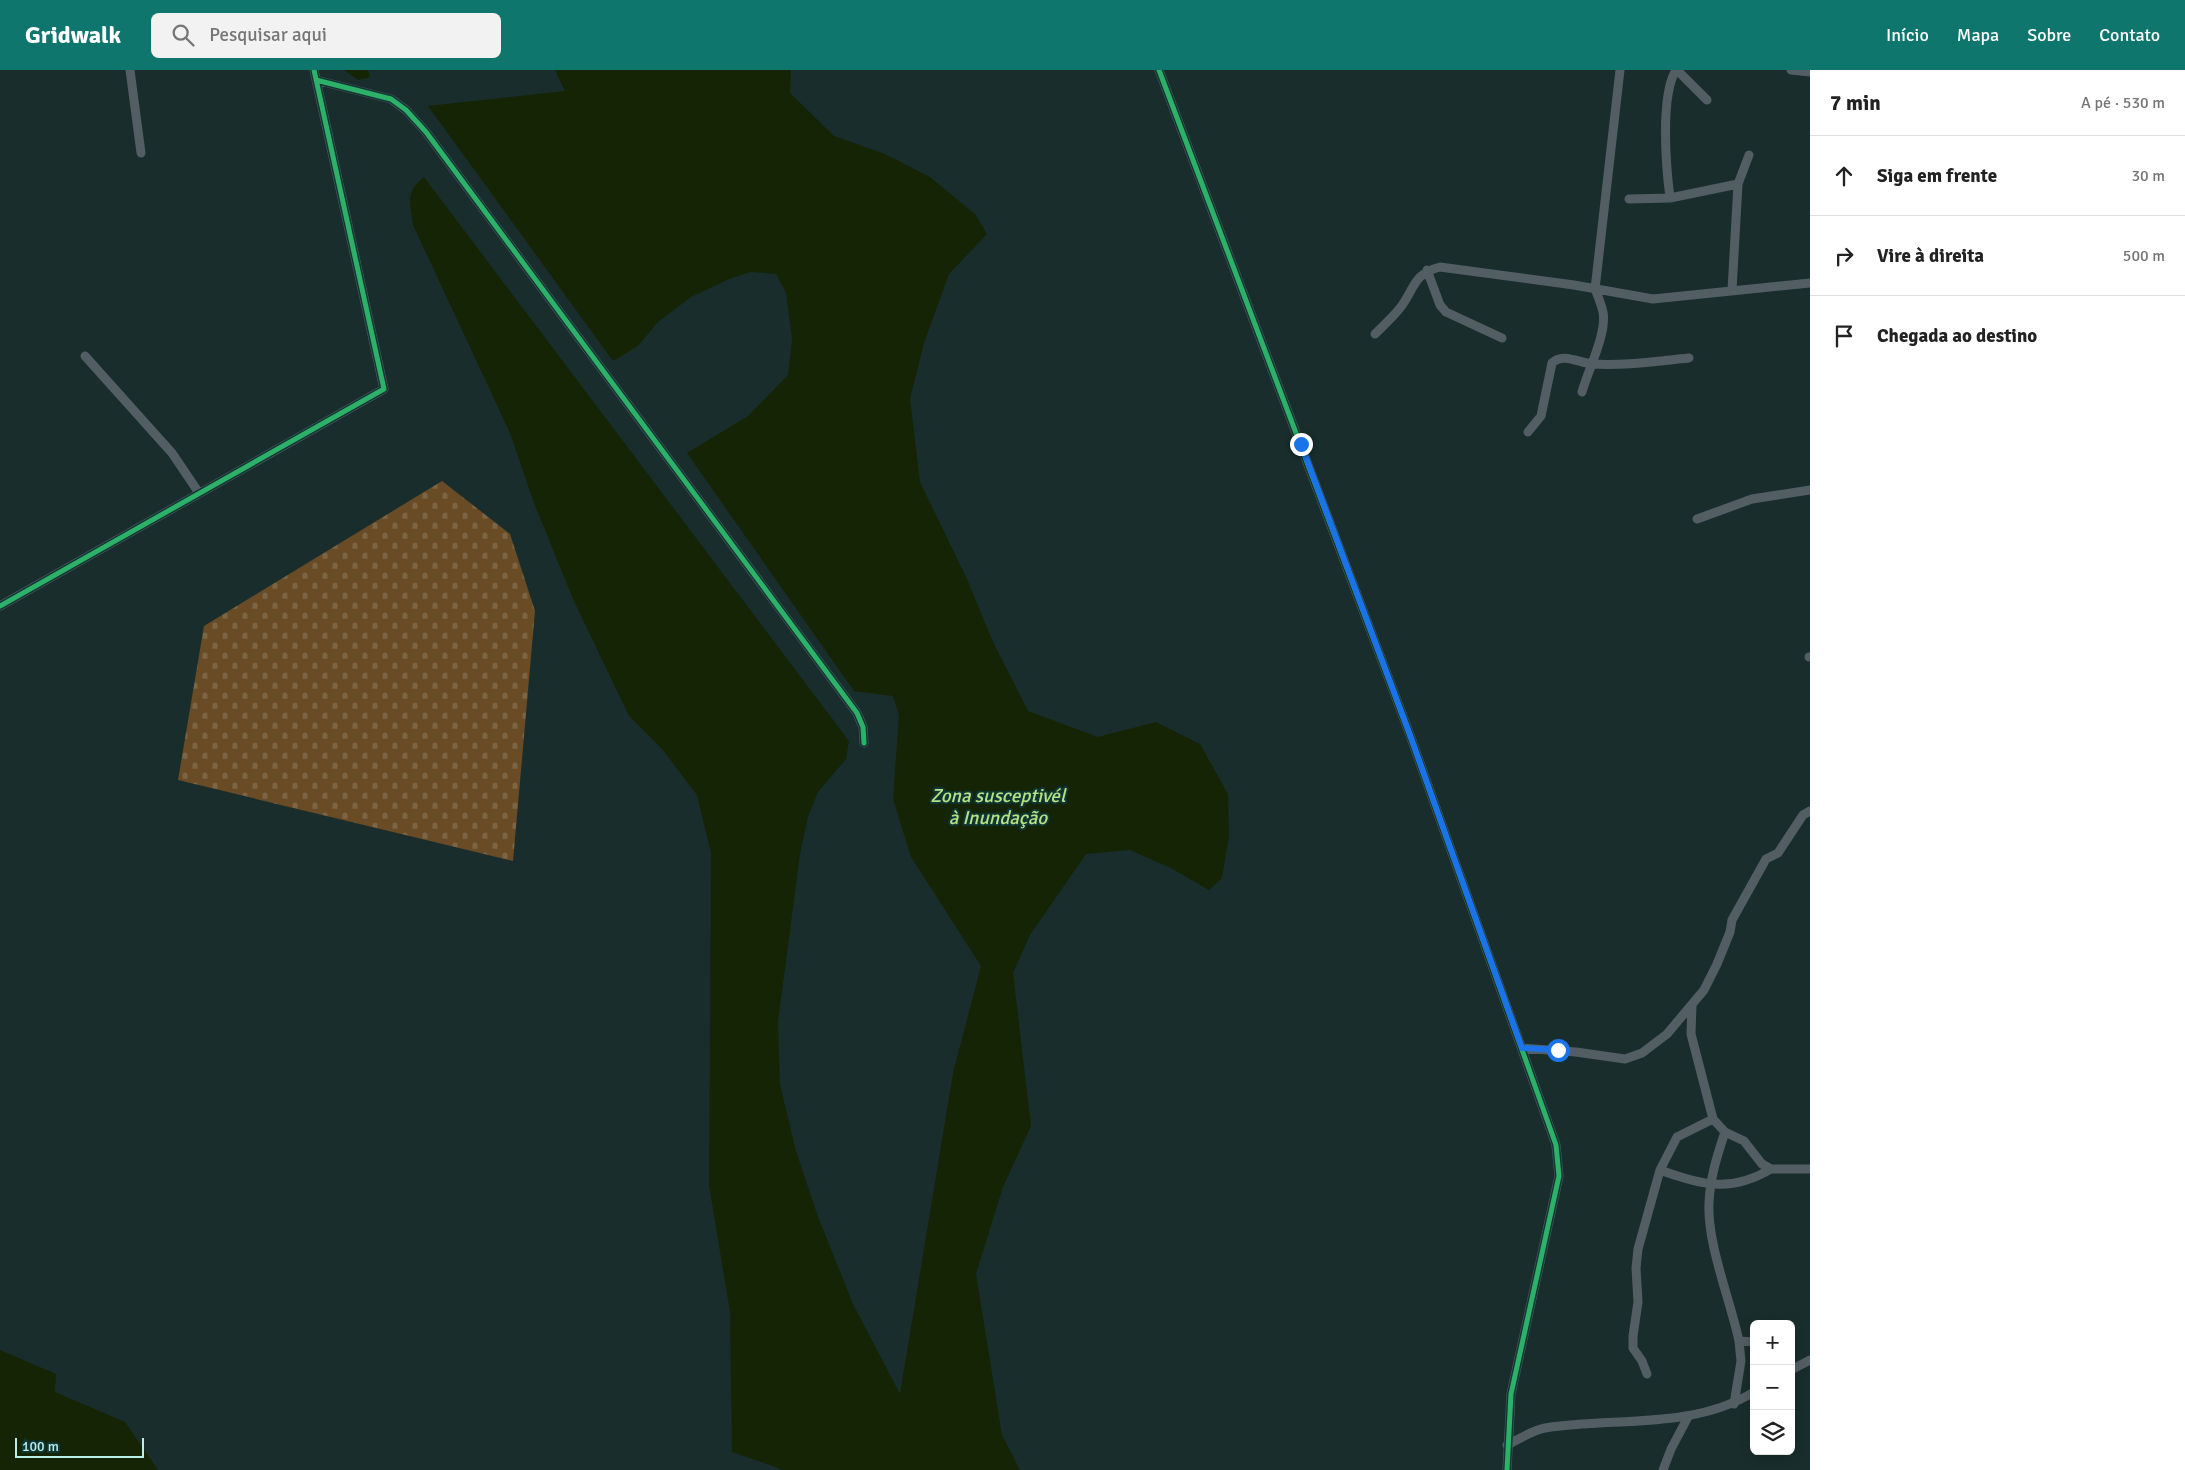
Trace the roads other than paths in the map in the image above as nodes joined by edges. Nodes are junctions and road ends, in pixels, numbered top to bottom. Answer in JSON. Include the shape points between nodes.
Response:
{"nodes":[{"id":1,"x":130,"y":70,"type":"edge"},
{"id":2,"x":314,"y":70,"type":"edge"},
{"id":3,"x":1158,"y":70,"type":"edge"},
{"id":4,"x":1620,"y":70,"type":"edge"},
{"id":5,"x":1676,"y":70,"type":"edge"},
{"id":6,"x":1791,"y":70,"type":"edge"},
{"id":7,"x":1810,"y":72,"type":"edge"},
{"id":8,"x":316,"y":80,"type":"junction"},
{"id":9,"x":1707,"y":100,"type":"dead end"},
{"id":10,"x":141,"y":153,"type":"dead end"},
{"id":11,"x":1749,"y":156,"type":"dead end"},
{"id":12,"x":1738,"y":184,"type":"junction"},
{"id":13,"x":1670,"y":198,"type":"junction"},
{"id":14,"x":1629,"y":199,"type":"dead end"},
{"id":15,"x":1427,"y":270,"type":"junction"},
{"id":16,"x":1810,"y":284,"type":"edge"},
{"id":17,"x":1595,"y":289,"type":"junction"},
{"id":18,"x":1732,"y":290,"type":"junction"},
{"id":19,"x":1375,"y":334,"type":"dead end"},
{"id":20,"x":1502,"y":338,"type":"dead end"},
{"id":21,"x":85,"y":356,"type":"dead end"},
{"id":22,"x":1689,"y":358,"type":"dead end"},
{"id":23,"x":1590,"y":364,"type":"junction"},
{"id":24,"x":1582,"y":392,"type":"dead end"},
{"id":25,"x":1528,"y":432,"type":"dead end"},
{"id":26,"x":1810,"y":490,"type":"edge"},
{"id":27,"x":199,"y":493,"type":"junction"},
{"id":28,"x":1698,"y":519,"type":"dead end"},
{"id":29,"x":0,"y":606,"type":"edge"},
{"id":30,"x":864,"y":743,"type":"dead end"},
{"id":31,"x":1810,"y":811,"type":"edge"},
{"id":32,"x":1692,"y":1005,"type":"junction"},
{"id":33,"x":1522,"y":1048,"type":"junction"},
{"id":34,"x":1714,"y":1119,"type":"junction"},
{"id":35,"x":1725,"y":1132,"type":"junction"},
{"id":36,"x":1771,"y":1169,"type":"junction"},
{"id":37,"x":1810,"y":1169,"type":"edge"},
{"id":38,"x":1660,"y":1170,"type":"junction"},
{"id":39,"x":1711,"y":1186,"type":"junction"},
{"id":40,"x":1739,"y":1341,"type":"junction"},
{"id":41,"x":1750,"y":1342,"type":"edge"},
{"id":42,"x":1810,"y":1360,"type":"edge"},
{"id":43,"x":1795,"y":1366,"type":"edge"},
{"id":44,"x":1646,"y":1374,"type":"dead end"},
{"id":45,"x":1750,"y":1394,"type":"edge"},
{"id":46,"x":1734,"y":1404,"type":"junction"},
{"id":47,"x":1688,"y":1417,"type":"junction"},
{"id":48,"x":1507,"y":1445,"type":"junction"},
{"id":49,"x":1507,"y":1470,"type":"edge"},
{"id":50,"x":1663,"y":1470,"type":"edge"}],
"edges":[{"from":1,"to":10,"type":"street"},
{"from":2,"to":8,"type":"street"},
{"from":3,"to":33,"type":"street","via":[[1410,735]]},
{"from":4,"to":17,"type":"street"},
{"from":5,"to":9,"type":"street"},
{"from":5,"to":13,"type":"street","via":[[1669,85],[1666,138]]},
{"from":6,"to":7,"type":"street"},
{"from":8,"to":27,"type":"street","via":[[384,389]]},
{"from":8,"to":30,"type":"street","via":[[391,99],[426,132],[857,713],[863,727]]},
{"from":11,"to":12,"type":"street"},
{"from":12,"to":13,"type":"street"},
{"from":12,"to":18,"type":"street"},
{"from":13,"to":14,"type":"street"},
{"from":15,"to":17,"type":"street","via":[[1440,267]]},
{"from":15,"to":19,"type":"street","via":[[1419,276],[1400,308]]},
{"from":15,"to":20,"type":"street","via":[[1440,305],[1446,312]]},
{"from":16,"to":18,"type":"street"},
{"from":17,"to":18,"type":"street","via":[[1653,299]]},
{"from":17,"to":23,"type":"street","via":[[1603,313],[1601,340]]},
{"from":21,"to":27,"type":"street","via":[[172,453]]},
{"from":22,"to":23,"type":"street"},
{"from":23,"to":24,"type":"street"},
{"from":23,"to":25,"type":"street","via":[[1562,358],[1552,363],[1541,416]]},
{"from":26,"to":28,"type":"street","via":[[1752,499]]},
{"from":27,"to":29,"type":"street"},
{"from":31,"to":32,"type":"street","via":[[1803,815],[1778,853],[1766,859],[1732,920],[1717,964]]},
{"from":32,"to":33,"type":"street","via":[[1667,1034],[1642,1053],[1625,1059]]},
{"from":32,"to":34,"type":"street","via":[[1691,1034]]},
{"from":33,"to":48,"type":"street","via":[[1556,1145],[1559,1176],[1511,1394]]},
{"from":34,"to":35,"type":"street"},
{"from":34,"to":38,"type":"street","via":[[1676,1137]]},
{"from":35,"to":36,"type":"street","via":[[1744,1141],[1762,1164]]},
{"from":35,"to":39,"type":"street","via":[[1712,1172]]},
{"from":36,"to":37,"type":"street"},
{"from":36,"to":39,"type":"street","via":[[1758,1177]]},
{"from":38,"to":39,"type":"street"},
{"from":38,"to":44,"type":"street","via":[[1636,1268],[1638,1302],[1633,1348],[1642,1360]]},
{"from":39,"to":40,"type":"street","via":[[1709,1205],[1714,1248]]},
{"from":40,"to":41,"type":"street"},
{"from":40,"to":46,"type":"street","via":[[1742,1361]]},
{"from":42,"to":43,"type":"street"},
{"from":45,"to":46,"type":"street"},
{"from":46,"to":47,"type":"street"},
{"from":47,"to":48,"type":"street","via":[[1544,1428]]},
{"from":47,"to":50,"type":"street"},
{"from":48,"to":49,"type":"street"}]}
